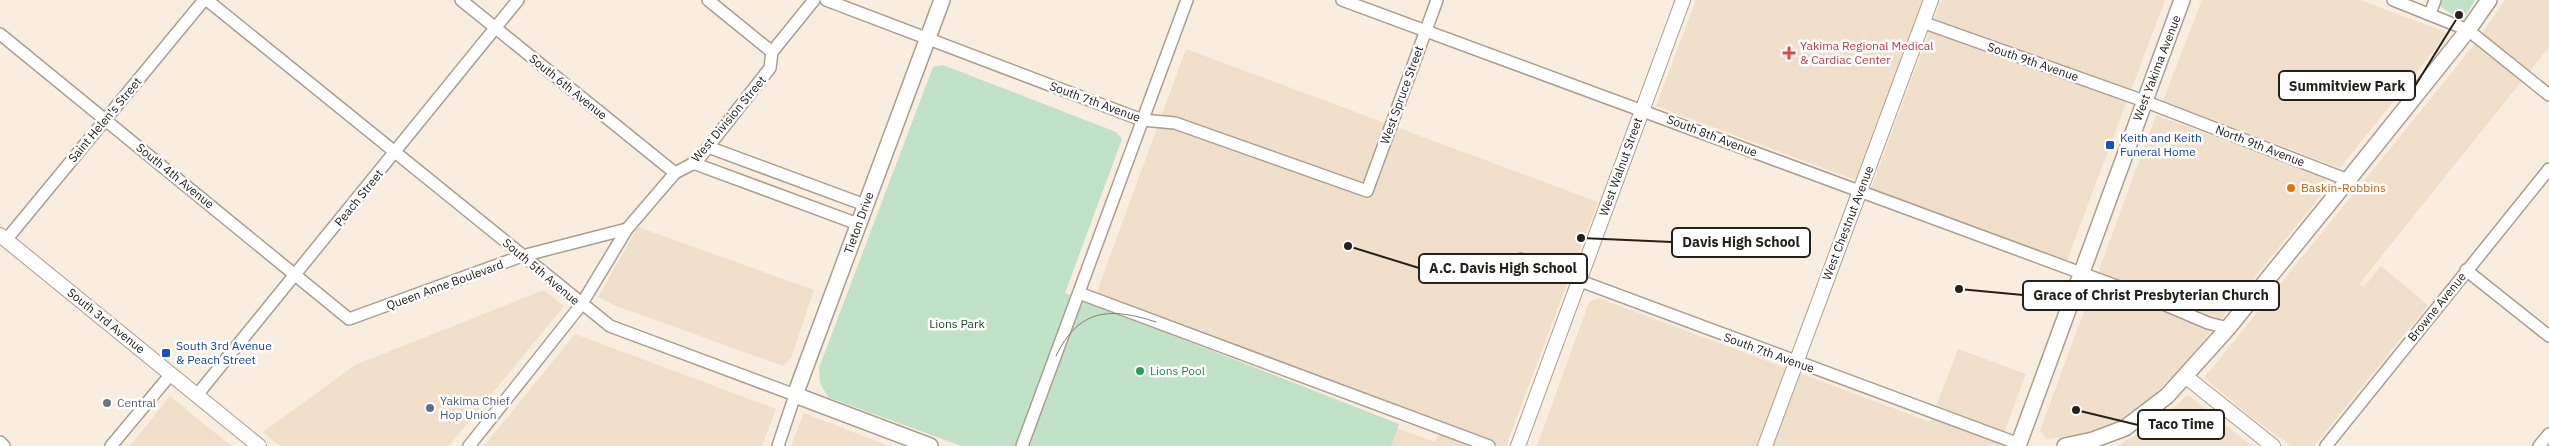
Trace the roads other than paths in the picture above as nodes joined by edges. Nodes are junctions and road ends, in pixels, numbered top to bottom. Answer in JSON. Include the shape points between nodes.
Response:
{"nodes":[{"id":1,"x":206,"y":0,"type":"edge"},
{"id":2,"x":461,"y":0,"type":"edge"},
{"id":3,"x":518,"y":0,"type":"edge"},
{"id":4,"x":708,"y":0,"type":"edge"},
{"id":5,"x":814,"y":0,"type":"edge"},
{"id":6,"x":826,"y":0,"type":"edge"},
{"id":7,"x":942,"y":0,"type":"edge"},
{"id":8,"x":1187,"y":0,"type":"edge"},
{"id":9,"x":1342,"y":0,"type":"edge"},
{"id":10,"x":1437,"y":0,"type":"edge"},
{"id":11,"x":1683,"y":0,"type":"edge"},
{"id":12,"x":1931,"y":0,"type":"edge"},
{"id":13,"x":2182,"y":0,"type":"edge"},
{"id":14,"x":2393,"y":0,"type":"edge"},
{"id":15,"x":2435,"y":0,"type":"edge"},
{"id":16,"x":2489,"y":0,"type":"edge"},
{"id":17,"x":2430,"y":14,"type":"junction"},
{"id":18,"x":1922,"y":22,"type":"junction"},
{"id":19,"x":496,"y":28,"type":"junction"},
{"id":20,"x":2468,"y":30,"type":"junction"},
{"id":21,"x":1426,"y":31,"type":"junction"},
{"id":22,"x":0,"y":34,"type":"edge"},
{"id":23,"x":928,"y":39,"type":"junction"},
{"id":24,"x":772,"y":52,"type":"junction"},
{"id":25,"x":2549,"y":95,"type":"edge"},
{"id":26,"x":2144,"y":101,"type":"junction"},
{"id":27,"x":1642,"y":110,"type":"junction"},
{"id":28,"x":105,"y":120,"type":"junction"},
{"id":29,"x":1142,"y":120,"type":"junction"},
{"id":30,"x":708,"y":146,"type":"junction"},
{"id":31,"x":396,"y":152,"type":"junction"},
{"id":32,"x":693,"y":163,"type":"junction"},
{"id":33,"x":2549,"y":169,"type":"edge"},
{"id":34,"x":675,"y":173,"type":"junction"},
{"id":35,"x":2348,"y":180,"type":"junction"},
{"id":36,"x":1367,"y":191,"type":"joint"},
{"id":37,"x":1860,"y":192,"type":"junction"},
{"id":38,"x":866,"y":205,"type":"junction"},
{"id":39,"x":858,"y":224,"type":"junction"},
{"id":40,"x":627,"y":229,"type":"junction"},
{"id":41,"x":3,"y":238,"type":"edge"},
{"id":42,"x":522,"y":256,"type":"junction"},
{"id":43,"x":1520,"y":259,"type":"dead end"},
{"id":44,"x":2466,"y":270,"type":"junction"},
{"id":45,"x":2081,"y":273,"type":"junction"},
{"id":46,"x":296,"y":275,"type":"junction"},
{"id":47,"x":1579,"y":282,"type":"junction"},
{"id":48,"x":1079,"y":293,"type":"junction"},
{"id":49,"x":580,"y":305,"type":"junction"},
{"id":50,"x":350,"y":319,"type":"joint"},
{"id":51,"x":2228,"y":328,"type":"junction"},
{"id":52,"x":2549,"y":336,"type":"edge"},
{"id":53,"x":1795,"y":363,"type":"junction"},
{"id":54,"x":171,"y":374,"type":"junction"},
{"id":55,"x":2185,"y":376,"type":"junction"},
{"id":56,"x":197,"y":395,"type":"junction"},
{"id":57,"x":795,"y":395,"type":"junction"},
{"id":58,"x":2549,"y":434,"type":"edge"},
{"id":59,"x":0,"y":442,"type":"edge"},
{"id":60,"x":2094,"y":443,"type":"edge"},
{"id":61,"x":2268,"y":444,"type":"edge"},
{"id":62,"x":2020,"y":445,"type":"edge"},
{"id":63,"x":4,"y":446,"type":"edge"},
{"id":64,"x":111,"y":446,"type":"edge"},
{"id":65,"x":259,"y":446,"type":"edge"},
{"id":66,"x":469,"y":446,"type":"edge"},
{"id":67,"x":778,"y":446,"type":"edge"},
{"id":68,"x":930,"y":446,"type":"edge"},
{"id":69,"x":1022,"y":446,"type":"edge"},
{"id":70,"x":1489,"y":446,"type":"edge"},
{"id":71,"x":1518,"y":446,"type":"edge"},
{"id":72,"x":1766,"y":446,"type":"edge"},
{"id":73,"x":2065,"y":446,"type":"edge"},
{"id":74,"x":2326,"y":446,"type":"edge"},
{"id":75,"x":2539,"y":446,"type":"edge"}],
"edges":[{"from":1,"to":28,"type":"street","name":"Saint Helen's Street"},
{"from":1,"to":31,"type":"street","name":"South 5th Avenue"},
{"from":2,"to":19,"type":"street","name":"South 6th Avenue"},
{"from":3,"to":19,"type":"street","name":"Peach Street"},
{"from":4,"to":24,"type":"street"},
{"from":5,"to":24,"type":"street","name":"West Division Street"},
{"from":6,"to":23,"type":"street","name":"South 7th Avenue"},
{"from":7,"to":23,"type":"main road","name":"Tieton Drive"},
{"from":8,"to":29,"type":"street"},
{"from":9,"to":21,"type":"street","name":"South 8th Avenue"},
{"from":10,"to":21,"type":"street","name":"West Spruce Street"},
{"from":11,"to":27,"type":"street","name":"West Walnut Street"},
{"from":12,"to":18,"type":"street","name":"West Chestnut Avenue"},
{"from":13,"to":26,"type":"main road","name":"West Yakima Avenue"},
{"from":14,"to":17,"type":"street"},
{"from":15,"to":17,"type":"street"},
{"from":16,"to":20,"type":"main road"},
{"from":17,"to":20,"type":"street"},
{"from":18,"to":26,"type":"street","name":"South 9th Avenue"},
{"from":18,"to":37,"type":"street","name":"West Chestnut Avenue"},
{"from":19,"to":31,"type":"street","name":"Peach Street"},
{"from":19,"to":34,"type":"street","name":"South 6th Avenue"},
{"from":20,"to":25,"type":"street"},
{"from":20,"to":35,"type":"main road"},
{"from":21,"to":27,"type":"street","name":"South 8th Avenue"},
{"from":21,"to":36,"type":"street","name":"West Spruce Street"},
{"from":22,"to":28,"type":"street","name":"South 4th Avenue"},
{"from":23,"to":29,"type":"street","name":"South 7th Avenue"},
{"from":23,"to":38,"type":"main road","name":"Tieton Drive"},
{"from":24,"to":30,"type":"street","name":"West Division Street","via":[[770,68]]},
{"from":26,"to":35,"type":"street","name":"North 9th Avenue"},
{"from":26,"to":45,"type":"main road","name":"West Yakima Avenue"},
{"from":27,"to":37,"type":"street","name":"South 8th Avenue"},
{"from":27,"to":47,"type":"street","name":"West Walnut Street"},
{"from":28,"to":41,"type":"street","name":"Saint Helen's Street"},
{"from":28,"to":46,"type":"street","name":"South 4th Avenue"},
{"from":29,"to":36,"type":"street","name":"South 7th Avenue","via":[[1175,123]]},
{"from":29,"to":48,"type":"street"},
{"from":30,"to":32,"type":"street","name":"West Division Street"},
{"from":30,"to":38,"type":"street"},
{"from":31,"to":42,"type":"street","name":"South 5th Avenue"},
{"from":31,"to":46,"type":"street","name":"Peach Street"},
{"from":32,"to":34,"type":"street","name":"West Division Street"},
{"from":32,"to":39,"type":"street"},
{"from":33,"to":44,"type":"street","name":"Browne Avenue"},
{"from":34,"to":40,"type":"street","name":"West Division Street"},
{"from":35,"to":51,"type":"main road"},
{"from":37,"to":45,"type":"street","name":"South 8th Avenue"},
{"from":37,"to":53,"type":"street","name":"West Chestnut Avenue"},
{"from":38,"to":39,"type":"main road","name":"Tieton Drive"},
{"from":39,"to":57,"type":"main road","name":"Tieton Drive"},
{"from":40,"to":42,"type":"street","name":"Queen Anne Boulevard"},
{"from":40,"to":49,"type":"street","name":"West Division Street"},
{"from":41,"to":54,"type":"street","name":"South 3rd Avenue"},
{"from":42,"to":49,"type":"street","name":"South 5th Avenue"},
{"from":42,"to":50,"type":"street","name":"Queen Anne Boulevard"},
{"from":43,"to":47,"type":"street","name":"South 7th Avenue"},
{"from":44,"to":52,"type":"street"},
{"from":44,"to":74,"type":"street","name":"Browne Avenue"},
{"from":45,"to":51,"type":"street","name":"South 8th Avenue"},
{"from":45,"to":62,"type":"main road","name":"West Yakima Avenue"},
{"from":46,"to":50,"type":"street","name":"South 4th Avenue"},
{"from":46,"to":56,"type":"street","name":"Peach Street"},
{"from":47,"to":53,"type":"street","name":"South 7th Avenue"},
{"from":47,"to":71,"type":"street","name":"West Walnut Street"},
{"from":48,"to":69,"type":"street"},
{"from":48,"to":70,"type":"street"},
{"from":49,"to":57,"type":"street","name":"South 5th Avenue","via":[[610,326]]},
{"from":49,"to":66,"type":"street","name":"West Division Street"},
{"from":51,"to":55,"type":"main road"},
{"from":53,"to":62,"type":"street","name":"South 7th Avenue"},
{"from":53,"to":72,"type":"street","name":"West Chestnut Avenue"},
{"from":54,"to":56,"type":"street","name":"South 3rd Avenue"},
{"from":54,"to":64,"type":"street"},
{"from":55,"to":60,"type":"main road","via":[[2167,396],[2137,420]]},
{"from":55,"to":61,"type":"street"},
{"from":56,"to":65,"type":"street","name":"South 3rd Avenue"},
{"from":57,"to":67,"type":"street","name":"Tieton Drive"},
{"from":57,"to":68,"type":"main road","name":"South 5th Avenue"},
{"from":58,"to":75,"type":"street"},
{"from":59,"to":63,"type":"street"},
{"from":60,"to":73,"type":"main road"}]}
